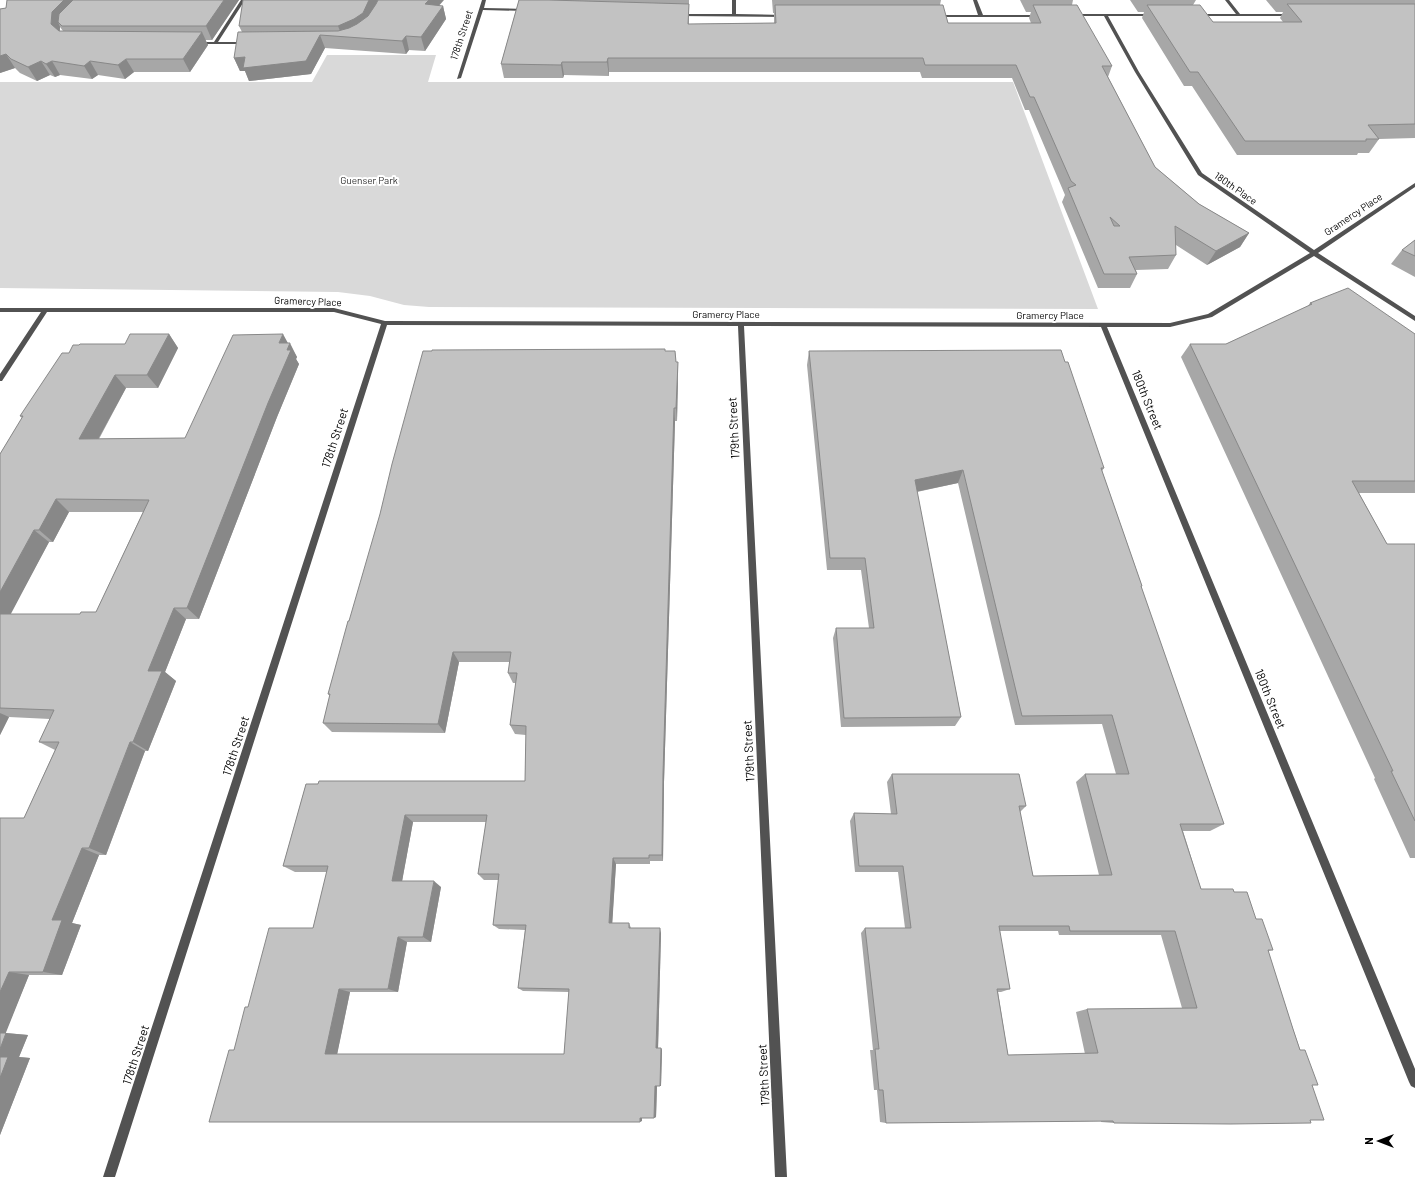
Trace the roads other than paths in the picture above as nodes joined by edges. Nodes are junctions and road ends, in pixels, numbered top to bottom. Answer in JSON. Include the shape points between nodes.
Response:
{"nodes":[{"id":1,"x":243,"y":0,"type":"edge"},
{"id":2,"x":484,"y":0,"type":"edge"},
{"id":3,"x":734,"y":0,"type":"edge"},
{"id":4,"x":976,"y":0,"type":"edge"},
{"id":5,"x":1227,"y":0,"type":"edge"},
{"id":6,"x":481,"y":9,"type":"junction"},
{"id":7,"x":528,"y":10,"type":"edge"},
{"id":8,"x":671,"y":14,"type":"edge"},
{"id":9,"x":1066,"y":15,"type":"edge"},
{"id":10,"x":1105,"y":15,"type":"junction"},
{"id":11,"x":1160,"y":15,"type":"edge"},
{"id":12,"x":1192,"y":15,"type":"edge"},
{"id":13,"x":1239,"y":15,"type":"junction"},
{"id":14,"x":1300,"y":15,"type":"edge"},
{"id":15,"x":734,"y":16,"type":"junction"},
{"id":16,"x":790,"y":16,"type":"edge"},
{"id":17,"x":925,"y":16,"type":"edge"},
{"id":18,"x":981,"y":16,"type":"junction"},
{"id":19,"x":1043,"y":16,"type":"edge"},
{"id":20,"x":192,"y":43,"type":"edge"},
{"id":21,"x":215,"y":43,"type":"junction"},
{"id":22,"x":252,"y":43,"type":"edge"},
{"id":23,"x":459,"y":78,"type":"dead end"},
{"id":24,"x":1415,"y":185,"type":"edge"},
{"id":25,"x":1314,"y":253,"type":"junction"},
{"id":26,"x":46,"y":309,"type":"junction"},
{"id":27,"x":0,"y":310,"type":"edge"},
{"id":28,"x":1415,"y":319,"type":"edge"},
{"id":29,"x":385,"y":323,"type":"junction"},
{"id":30,"x":741,"y":324,"type":"junction"},
{"id":31,"x":1104,"y":325,"type":"junction"},
{"id":32,"x":0,"y":379,"type":"edge"},
{"id":33,"x":1415,"y":1082,"type":"edge"},
{"id":34,"x":109,"y":1177,"type":"edge"},
{"id":35,"x":781,"y":1177,"type":"edge"}],
"edges":[{"from":1,"to":21,"type":"street"},
{"from":2,"to":6,"type":"street","name":"178th Street"},
{"from":3,"to":15,"type":"street"},
{"from":4,"to":18,"type":"street"},
{"from":5,"to":13,"type":"street"},
{"from":6,"to":7,"type":"street"},
{"from":6,"to":23,"type":"street","name":"178th Street"},
{"from":8,"to":15,"type":"street"},
{"from":9,"to":10,"type":"street"},
{"from":10,"to":11,"type":"street"},
{"from":10,"to":25,"type":"street","name":"180th Place","via":[[1136,72],[1200,174]]},
{"from":12,"to":13,"type":"street"},
{"from":13,"to":14,"type":"street"},
{"from":15,"to":16,"type":"street"},
{"from":17,"to":18,"type":"street"},
{"from":18,"to":19,"type":"street"},
{"from":20,"to":21,"type":"street"},
{"from":21,"to":22,"type":"street"},
{"from":24,"to":25,"type":"street","name":"Gramercy Place"},
{"from":25,"to":28,"type":"street","name":"180th Place"},
{"from":25,"to":31,"type":"street","name":"Gramercy Place","via":[[1210,316],[1170,325]]},
{"from":26,"to":27,"type":"street","name":"Gramercy Place"},
{"from":26,"to":29,"type":"street","name":"Gramercy Place","via":[[334,310]]},
{"from":26,"to":32,"type":"street"},
{"from":29,"to":30,"type":"street","name":"Gramercy Place"},
{"from":29,"to":34,"type":"street","name":"178th Street"},
{"from":30,"to":31,"type":"street","name":"Gramercy Place"},
{"from":30,"to":35,"type":"street","name":"179th Street"},
{"from":31,"to":33,"type":"street","name":"180th Street"}]}
